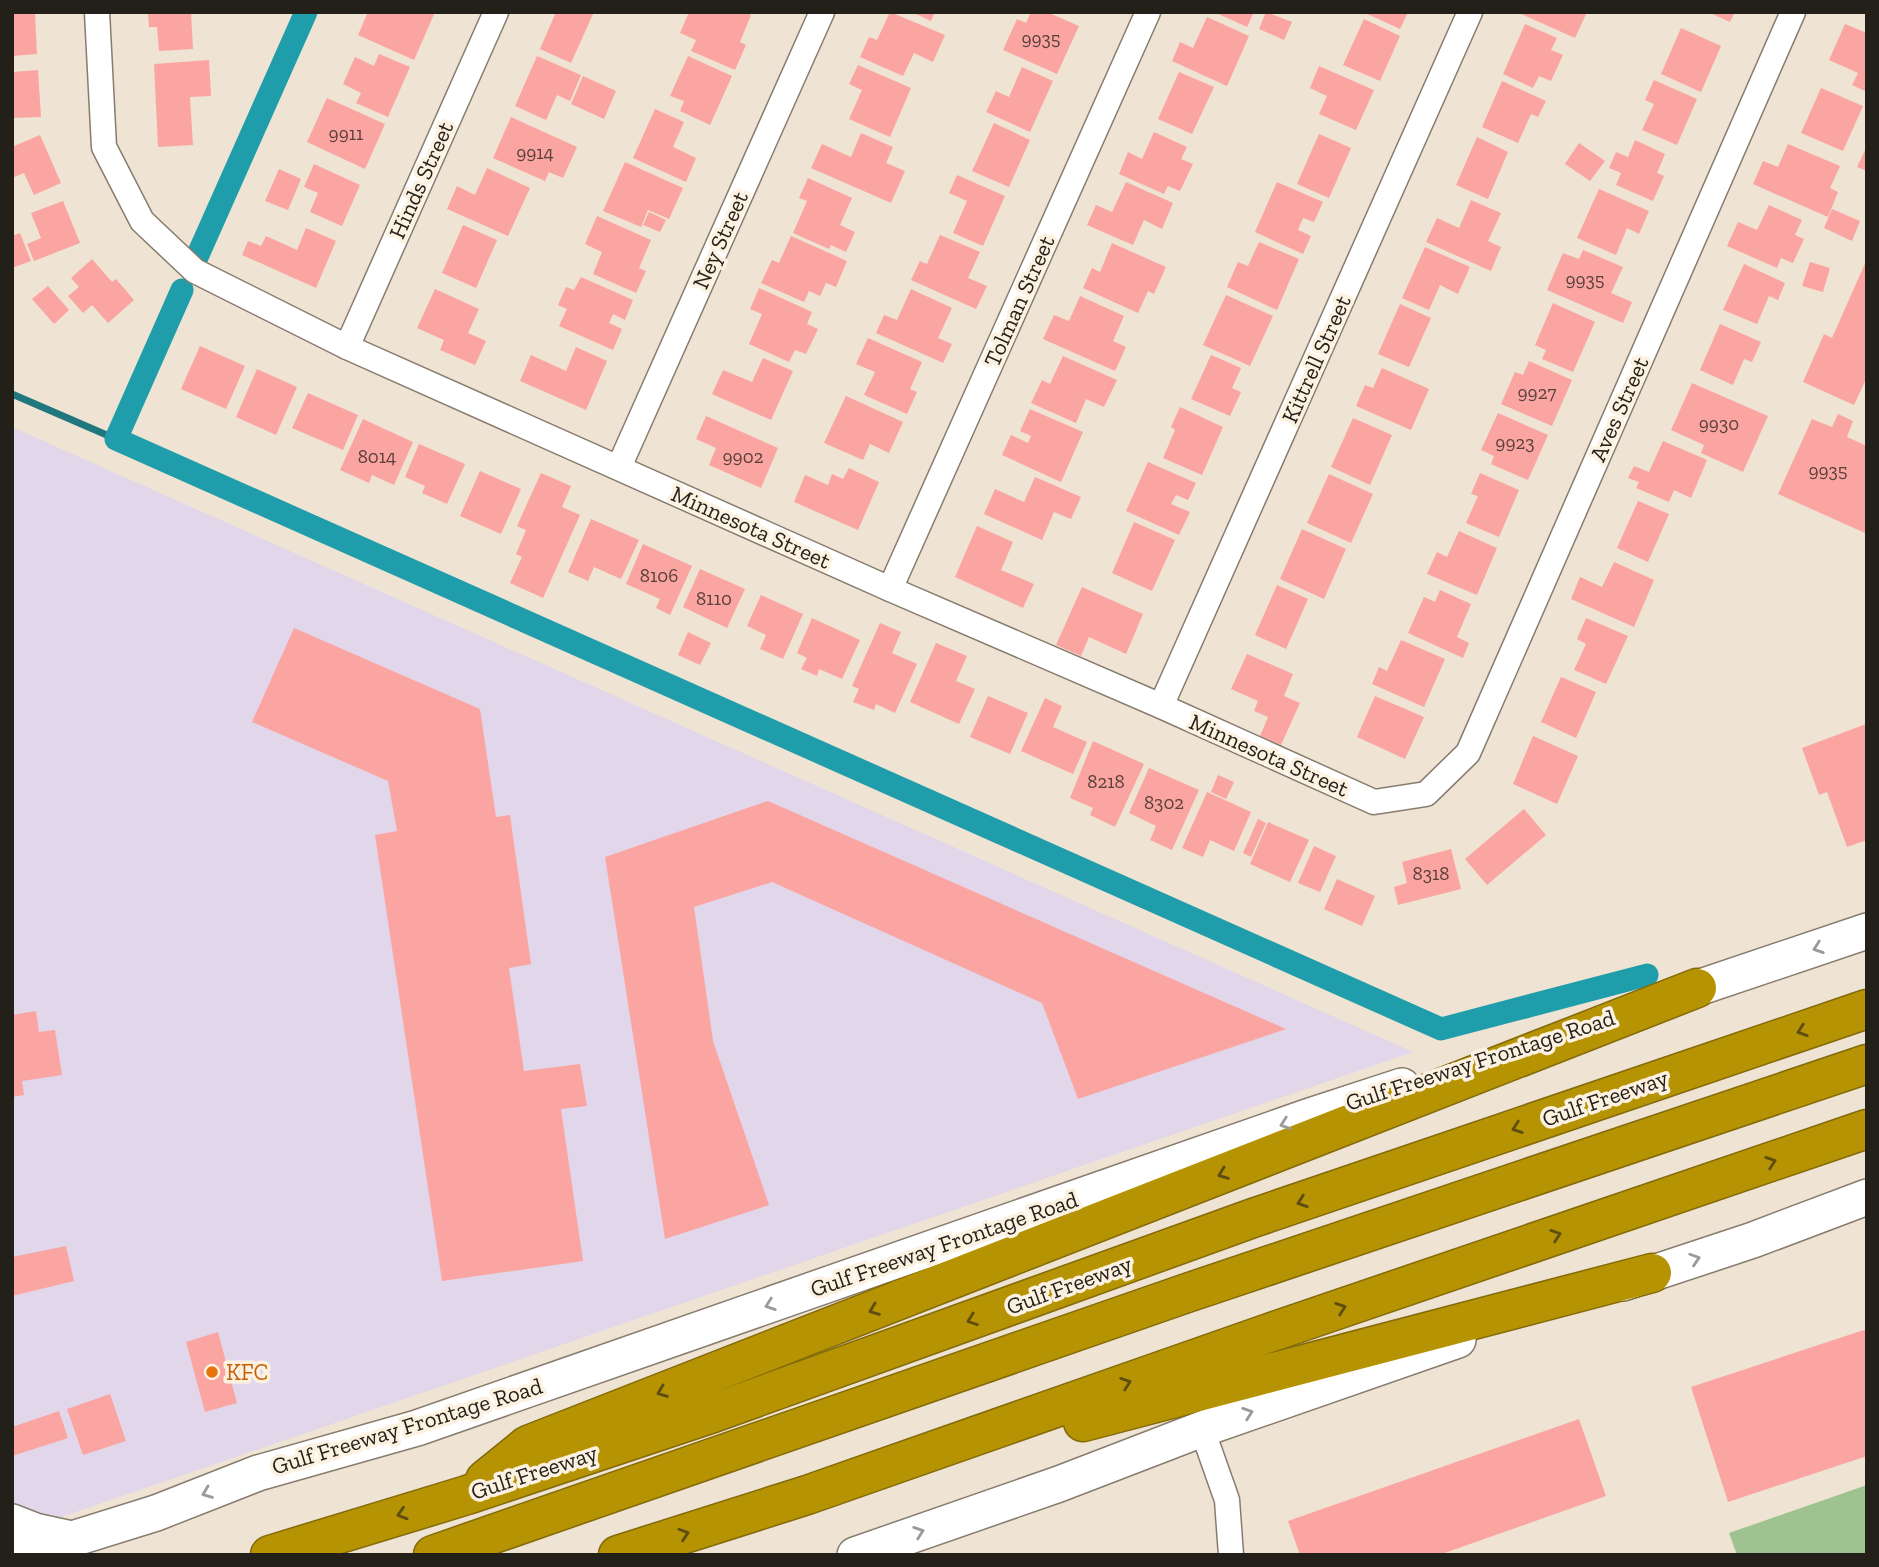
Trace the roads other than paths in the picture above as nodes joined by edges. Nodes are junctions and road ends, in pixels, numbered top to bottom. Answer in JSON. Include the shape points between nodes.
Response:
{"nodes":[{"id":1,"x":97,"y":12,"type":"edge"},
{"id":2,"x":496,"y":12,"type":"edge"},
{"id":3,"x":821,"y":12,"type":"edge"},
{"id":4,"x":1148,"y":12,"type":"edge"},
{"id":5,"x":1470,"y":12,"type":"edge"},
{"id":6,"x":1793,"y":12,"type":"edge"},
{"id":7,"x":347,"y":347,"type":"junction"},
{"id":8,"x":619,"y":467,"type":"junction"},
{"id":9,"x":890,"y":589,"type":"junction"},
{"id":10,"x":1161,"y":706,"type":"junction"},
{"id":11,"x":1426,"y":794,"type":"joint"},
{"id":12,"x":1867,"y":931,"type":"edge"},
{"id":13,"x":1697,"y":988,"type":"junction"},
{"id":14,"x":1867,"y":1009,"type":"edge"},
{"id":15,"x":1867,"y":1064,"type":"edge"},
{"id":16,"x":1867,"y":1129,"type":"edge"},
{"id":17,"x":1867,"y":1196,"type":"edge"},
{"id":18,"x":1652,"y":1273,"type":"junction"},
{"id":19,"x":1202,"y":1429,"type":"junction"},
{"id":20,"x":467,"y":1494,"type":"junction"},
{"id":21,"x":807,"y":1495,"type":"junction"},
{"id":22,"x":12,"y":1522,"type":"edge"},
{"id":23,"x":80,"y":1541,"type":"edge"},
{"id":24,"x":20,"y":1555,"type":"edge"},
{"id":25,"x":270,"y":1555,"type":"edge"},
{"id":26,"x":433,"y":1555,"type":"edge"},
{"id":27,"x":618,"y":1555,"type":"edge"},
{"id":28,"x":855,"y":1555,"type":"edge"},
{"id":29,"x":1231,"y":1555,"type":"edge"}],
"edges":[{"from":1,"to":7,"type":"street","name":"Minnesota Street","via":[[104,147],[142,221],[195,271]]},
{"from":2,"to":7,"type":"street","name":"Hinds Street"},
{"from":3,"to":8,"type":"street","name":"Ney Street"},
{"from":4,"to":9,"type":"street","name":"Tolman Street"},
{"from":5,"to":10,"type":"street","name":"Kittrell Street"},
{"from":6,"to":11,"type":"street","name":"Aves Street","via":[[1468,753]]},
{"from":7,"to":8,"type":"street","name":"Minnesota Street"},
{"from":8,"to":9,"type":"street","name":"Minnesota Street"},
{"from":9,"to":10,"type":"street","name":"Minnesota Street"},
{"from":10,"to":11,"type":"street","name":"Minnesota Street","via":[[1374,802]]},
{"from":12,"to":13,"type":"main road","name":"Gulf Freeway Frontage Road","one_way":true},
{"from":13,"to":20,"type":"highway","one_way":true,"via":[[528,1445]]},
{"from":13,"to":23,"type":"main road","name":"Gulf Freeway Frontage Road","one_way":true,"via":[[1310,1116],[417,1428],[258,1473]]},
{"from":14,"to":20,"type":"highway","name":"Gulf Freeway","one_way":true,"via":[[1253,1218],[713,1413]]},
{"from":15,"to":26,"type":"highway","name":"Gulf Freeway","via":[[1184,1294]]},
{"from":21,"to":16,"type":"highway","one_way":true},
{"from":18,"to":17,"type":"main road","one_way":true},
{"from":19,"to":18,"type":"main road","one_way":true},
{"from":18,"to":21,"type":"highway"},
{"from":28,"to":19,"type":"main road","one_way":true},
{"from":19,"to":29,"type":"street","via":[[1227,1500]]},
{"from":20,"to":25,"type":"highway","name":"Gulf Freeway","one_way":true},
{"from":27,"to":21,"type":"highway","one_way":true},
{"from":22,"to":23,"type":"main road"},
{"from":23,"to":24,"type":"main road","name":"Gulf Freeway Frontage Road"}]}
